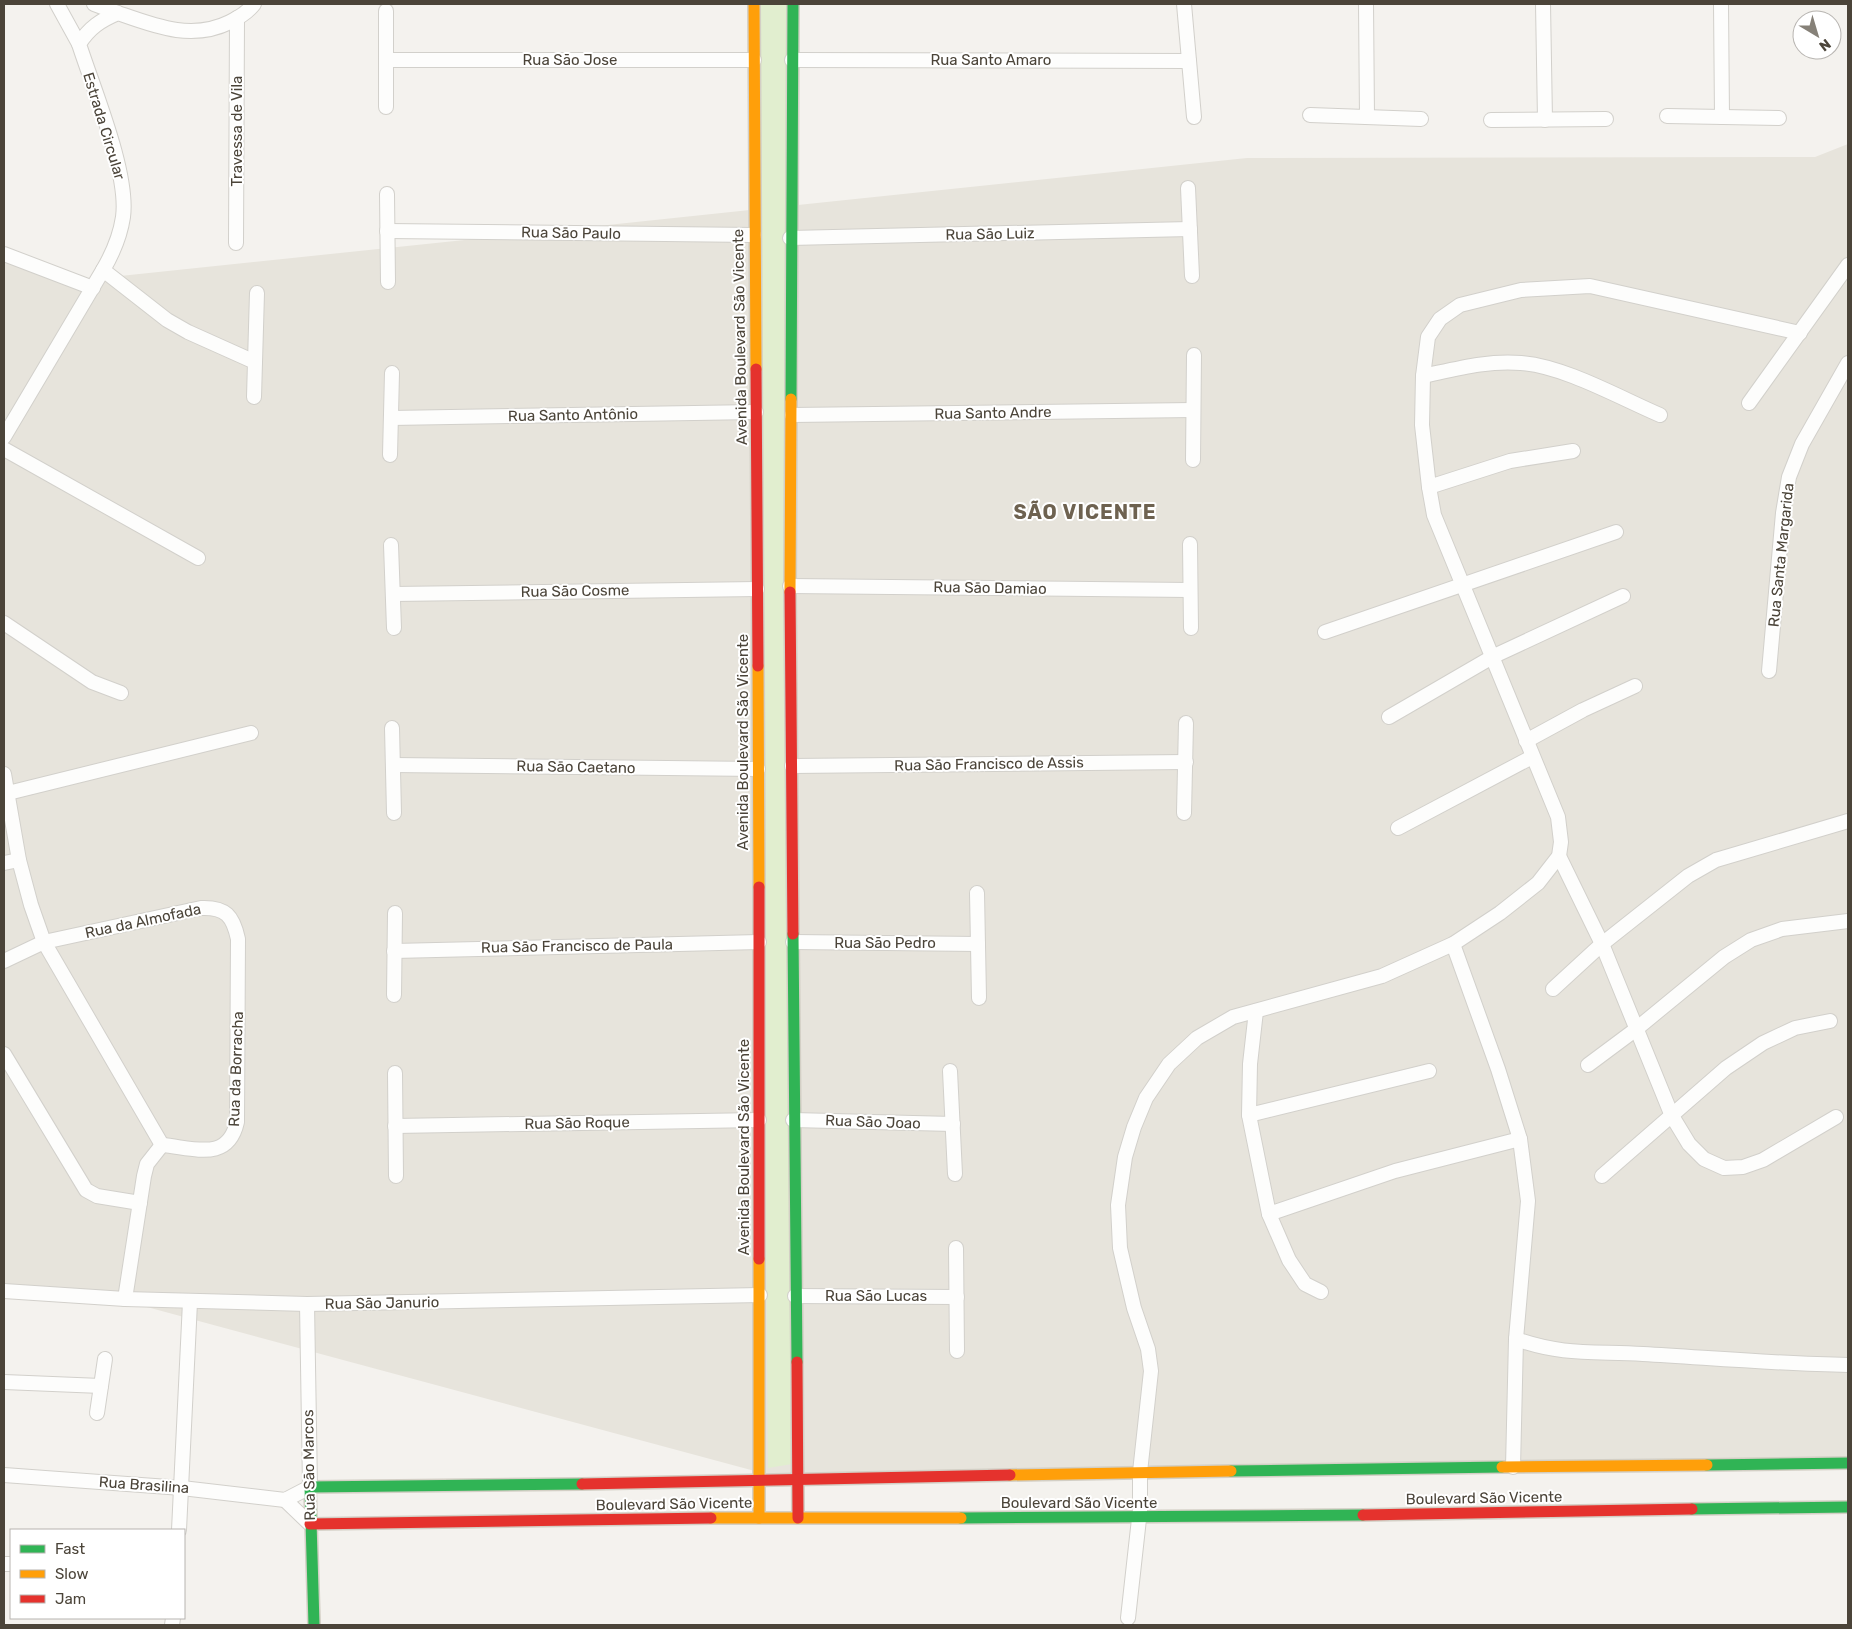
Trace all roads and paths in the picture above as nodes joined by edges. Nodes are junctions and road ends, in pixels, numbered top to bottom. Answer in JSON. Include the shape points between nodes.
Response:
{"nodes":[{"id":1,"x":57,"y":4,"type":"edge"},
{"id":2,"x":94,"y":4,"type":"edge"},
{"id":3,"x":254,"y":4,"type":"edge"},
{"id":4,"x":754,"y":4,"type":"edge"},
{"id":5,"x":793,"y":4,"type":"edge"},
{"id":6,"x":1184,"y":4,"type":"edge"},
{"id":7,"x":1366,"y":4,"type":"edge"},
{"id":8,"x":1543,"y":4,"type":"edge"},
{"id":9,"x":1721,"y":4,"type":"edge"},
{"id":10,"x":386,"y":11,"type":"dead end"},
{"id":11,"x":118,"y":13,"type":"junction"},
{"id":12,"x":237,"y":18,"type":"junction"},
{"id":13,"x":79,"y":44,"type":"junction"},
{"id":14,"x":386,"y":60,"type":"junction"},
{"id":15,"x":754,"y":60,"type":"junction"},
{"id":16,"x":792,"y":60,"type":"junction"},
{"id":17,"x":1189,"y":61,"type":"junction"},
{"id":18,"x":386,"y":106,"type":"dead end"},
{"id":19,"x":1310,"y":115,"type":"dead end"},
{"id":20,"x":1668,"y":116,"type":"dead end"},
{"id":21,"x":1367,"y":117,"type":"junction"},
{"id":22,"x":1722,"y":117,"type":"junction"},
{"id":23,"x":1194,"y":118,"type":"dead end"},
{"id":24,"x":1779,"y":118,"type":"dead end"},
{"id":25,"x":1421,"y":119,"type":"dead end"},
{"id":26,"x":1606,"y":119,"type":"dead end"},
{"id":27,"x":1491,"y":120,"type":"dead end"},
{"id":28,"x":1545,"y":120,"type":"junction"},
{"id":29,"x":1188,"y":188,"type":"dead end"},
{"id":30,"x":387,"y":194,"type":"dead end"},
{"id":31,"x":1190,"y":229,"type":"junction"},
{"id":32,"x":387,"y":231,"type":"junction"},
{"id":33,"x":754,"y":235,"type":"junction"},
{"id":34,"x":790,"y":238,"type":"junction"},
{"id":35,"x":236,"y":243,"type":"dead end"},
{"id":36,"x":4,"y":254,"type":"edge"},
{"id":37,"x":1848,"y":265,"type":"edge"},
{"id":38,"x":103,"y":270,"type":"junction"},
{"id":39,"x":1192,"y":276,"type":"dead end"},
{"id":40,"x":388,"y":282,"type":"dead end"},
{"id":41,"x":93,"y":288,"type":"junction"},
{"id":42,"x":257,"y":292,"type":"dead end"},
{"id":43,"x":1800,"y":333,"type":"junction"},
{"id":44,"x":1194,"y":354,"type":"dead end"},
{"id":45,"x":255,"y":362,"type":"junction"},
{"id":46,"x":1848,"y":363,"type":"edge"},
{"id":47,"x":392,"y":373,"type":"dead end"},
{"id":48,"x":1423,"y":376,"type":"junction"},
{"id":49,"x":254,"y":397,"type":"dead end"},
{"id":50,"x":1749,"y":403,"type":"dead end"},
{"id":51,"x":1193,"y":410,"type":"junction"},
{"id":52,"x":756,"y":412,"type":"junction"},
{"id":53,"x":1660,"y":415,"type":"dead end"},
{"id":54,"x":792,"y":416,"type":"junction"},
{"id":55,"x":391,"y":418,"type":"junction"},
{"id":56,"x":4,"y":437,"type":"edge"},
{"id":57,"x":4,"y":449,"type":"edge"},
{"id":58,"x":1573,"y":450,"type":"dead end"},
{"id":59,"x":390,"y":455,"type":"dead end"},
{"id":60,"x":1193,"y":460,"type":"dead end"},
{"id":61,"x":1428,"y":487,"type":"junction"},
{"id":62,"x":1616,"y":532,"type":"dead end"},
{"id":63,"x":1190,"y":544,"type":"dead end"},
{"id":64,"x":391,"y":545,"type":"dead end"},
{"id":65,"x":198,"y":558,"type":"dead end"},
{"id":66,"x":1463,"y":584,"type":"junction"},
{"id":67,"x":790,"y":586,"type":"junction"},
{"id":68,"x":757,"y":589,"type":"junction"},
{"id":69,"x":1190,"y":590,"type":"junction"},
{"id":70,"x":393,"y":594,"type":"junction"},
{"id":71,"x":1623,"y":596,"type":"dead end"},
{"id":72,"x":4,"y":622,"type":"edge"},
{"id":73,"x":394,"y":628,"type":"dead end"},
{"id":74,"x":1191,"y":628,"type":"dead end"},
{"id":75,"x":1324,"y":632,"type":"dead end"},
{"id":76,"x":1494,"y":656,"type":"junction"},
{"id":77,"x":1770,"y":671,"type":"dead end"},
{"id":78,"x":1635,"y":686,"type":"dead end"},
{"id":79,"x":121,"y":692,"type":"dead end"},
{"id":80,"x":1389,"y":717,"type":"dead end"},
{"id":81,"x":1186,"y":723,"type":"dead end"},
{"id":82,"x":392,"y":728,"type":"dead end"},
{"id":83,"x":251,"y":733,"type":"dead end"},
{"id":84,"x":1526,"y":741,"type":"junction"},
{"id":85,"x":1532,"y":757,"type":"junction"},
{"id":86,"x":1186,"y":762,"type":"junction"},
{"id":87,"x":393,"y":765,"type":"junction"},
{"id":88,"x":792,"y":766,"type":"junction"},
{"id":89,"x":758,"y":769,"type":"junction"},
{"id":90,"x":4,"y":774,"type":"edge"},
{"id":91,"x":8,"y":793,"type":"junction"},
{"id":92,"x":1184,"y":812,"type":"dead end"},
{"id":93,"x":394,"y":813,"type":"dead end"},
{"id":94,"x":1848,"y":821,"type":"edge"},
{"id":95,"x":1398,"y":828,"type":"dead end"},
{"id":96,"x":1559,"y":856,"type":"junction"},
{"id":97,"x":19,"y":860,"type":"junction"},
{"id":98,"x":4,"y":864,"type":"edge"},
{"id":99,"x":976,"y":894,"type":"dead end"},
{"id":100,"x":394,"y":913,"type":"dead end"},
{"id":101,"x":1848,"y":921,"type":"edge"},
{"id":102,"x":235,"y":925,"type":"joint"},
{"id":103,"x":44,"y":942,"type":"junction"},
{"id":104,"x":759,"y":942,"type":"junction"},
{"id":105,"x":793,"y":942,"type":"junction"},
{"id":106,"x":978,"y":944,"type":"junction"},
{"id":107,"x":1453,"y":944,"type":"junction"},
{"id":108,"x":1602,"y":944,"type":"junction"},
{"id":109,"x":394,"y":951,"type":"junction"},
{"id":110,"x":4,"y":961,"type":"edge"},
{"id":111,"x":1553,"y":989,"type":"dead end"},
{"id":112,"x":394,"y":995,"type":"dead end"},
{"id":113,"x":980,"y":998,"type":"dead end"},
{"id":114,"x":1256,"y":1010,"type":"junction"},
{"id":115,"x":1830,"y":1021,"type":"dead end"},
{"id":116,"x":1635,"y":1030,"type":"junction"},
{"id":117,"x":4,"y":1054,"type":"edge"},
{"id":118,"x":1588,"y":1065,"type":"dead end"},
{"id":119,"x":950,"y":1071,"type":"dead end"},
{"id":120,"x":1430,"y":1071,"type":"dead end"},
{"id":121,"x":394,"y":1073,"type":"dead end"},
{"id":122,"x":1249,"y":1115,"type":"junction"},
{"id":123,"x":1672,"y":1116,"type":"junction"},
{"id":124,"x":1836,"y":1117,"type":"dead end"},
{"id":125,"x":759,"y":1120,"type":"junction"},
{"id":126,"x":794,"y":1120,"type":"junction"},
{"id":127,"x":953,"y":1124,"type":"junction"},
{"id":128,"x":395,"y":1126,"type":"junction"},
{"id":129,"x":1520,"y":1139,"type":"junction"},
{"id":130,"x":162,"y":1145,"type":"junction"},
{"id":131,"x":956,"y":1174,"type":"dead end"},
{"id":132,"x":396,"y":1176,"type":"dead end"},
{"id":133,"x":1602,"y":1176,"type":"dead end"},
{"id":134,"x":140,"y":1202,"type":"junction"},
{"id":135,"x":1269,"y":1214,"type":"junction"},
{"id":136,"x":956,"y":1248,"type":"dead end"},
{"id":137,"x":4,"y":1291,"type":"edge"},
{"id":138,"x":1321,"y":1292,"type":"dead end"},
{"id":139,"x":760,"y":1295,"type":"junction"},
{"id":140,"x":794,"y":1296,"type":"junction"},
{"id":141,"x":957,"y":1296,"type":"junction"},
{"id":142,"x":125,"y":1299,"type":"junction"},
{"id":143,"x":190,"y":1302,"type":"junction"},
{"id":144,"x":307,"y":1304,"type":"junction"},
{"id":145,"x":1516,"y":1339,"type":"junction"},
{"id":146,"x":957,"y":1351,"type":"dead end"},
{"id":147,"x":105,"y":1360,"type":"dead end"},
{"id":148,"x":1848,"y":1365,"type":"edge"},
{"id":149,"x":4,"y":1382,"type":"edge"},
{"id":150,"x":101,"y":1386,"type":"junction"},
{"id":151,"x":97,"y":1413,"type":"dead end"},
{"id":152,"x":1848,"y":1463,"type":"edge"},
{"id":153,"x":1513,"y":1467,"type":"junction"},
{"id":154,"x":1140,"y":1472,"type":"junction"},
{"id":155,"x":4,"y":1475,"type":"edge"},
{"id":156,"x":760,"y":1479,"type":"junction"},
{"id":157,"x":798,"y":1479,"type":"junction"},
{"id":158,"x":310,"y":1487,"type":"junction"},
{"id":159,"x":182,"y":1488,"type":"junction"},
{"id":160,"x":285,"y":1500,"type":"junction"},
{"id":161,"x":1848,"y":1507,"type":"edge"},
{"id":162,"x":758,"y":1518,"type":"junction"},
{"id":163,"x":798,"y":1518,"type":"junction"},
{"id":164,"x":1139,"y":1518,"type":"junction"},
{"id":165,"x":310,"y":1524,"type":"junction"},
{"id":166,"x":179,"y":1529,"type":"edge"},
{"id":167,"x":1128,"y":1618,"type":"dead end"},
{"id":168,"x":314,"y":1625,"type":"edge"}],
"edges":[{"from":1,"to":13,"type":"street","name":"Estrada Circular"},
{"from":2,"to":11,"type":"street"},
{"from":3,"to":12,"type":"street"},
{"from":4,"to":15,"type":"street","name":"Avenida Boulevard São Vicente"},
{"from":5,"to":16,"type":"street"},
{"from":6,"to":17,"type":"street"},
{"from":7,"to":21,"type":"street"},
{"from":8,"to":28,"type":"street"},
{"from":9,"to":22,"type":"street"},
{"from":10,"to":14,"type":"street"},
{"from":11,"to":12,"type":"street","via":[[157,27],[190,32],[223,26]]},
{"from":11,"to":13,"type":"street","via":[[101,19]]},
{"from":12,"to":35,"type":"street","name":"Travessa de Vila"},
{"from":13,"to":38,"type":"street","name":"Estrada Circular","via":[[116,157],[122,188],[123,216],[117,245]]},
{"from":14,"to":15,"type":"street","name":"Rua Sāo Jose"},
{"from":14,"to":18,"type":"street"},
{"from":15,"to":33,"type":"street","name":"Avenida Boulevard São Vicente"},
{"from":16,"to":17,"type":"street","name":"Rua Santo Amaro"},
{"from":16,"to":34,"type":"street"},
{"from":17,"to":23,"type":"street"},
{"from":19,"to":21,"type":"street"},
{"from":20,"to":22,"type":"street"},
{"from":21,"to":25,"type":"street"},
{"from":22,"to":24,"type":"street"},
{"from":26,"to":28,"type":"street"},
{"from":27,"to":28,"type":"street"},
{"from":29,"to":31,"type":"street"},
{"from":30,"to":32,"type":"street"},
{"from":31,"to":34,"type":"street","name":"Rua Sāo Luiz"},
{"from":31,"to":39,"type":"street"},
{"from":32,"to":33,"type":"street","name":"Rua Sāo Paulo"},
{"from":32,"to":40,"type":"street"},
{"from":33,"to":52,"type":"street","name":"Avenida Boulevard São Vicente"},
{"from":34,"to":54,"type":"street"},
{"from":36,"to":41,"type":"street"},
{"from":37,"to":43,"type":"street"},
{"from":38,"to":41,"type":"street","name":"Estrada Circular"},
{"from":38,"to":45,"type":"street","via":[[168,320]]},
{"from":41,"to":56,"type":"street","name":"Estrada Circular"},
{"from":42,"to":45,"type":"street"},
{"from":43,"to":48,"type":"street","via":[[1590,286],[1521,290],[1460,305],[1440,319],[1428,337]]},
{"from":43,"to":50,"type":"street"},
{"from":44,"to":51,"type":"street"},
{"from":45,"to":49,"type":"street"},
{"from":46,"to":77,"type":"street","name":"Rua Santa Margarida","via":[[1802,444],[1789,476]]},
{"from":47,"to":55,"type":"street"},
{"from":48,"to":53,"type":"street","via":[[1487,363],[1522,363],[1560,372]]},
{"from":48,"to":61,"type":"street","via":[[1422,425]]},
{"from":51,"to":54,"type":"street","name":"Rua Santo Andre"},
{"from":51,"to":60,"type":"street"},
{"from":52,"to":55,"type":"street","name":"Rua Santo Antônio"},
{"from":52,"to":68,"type":"street","name":"Avenida Boulevard São Vicente"},
{"from":54,"to":67,"type":"street"},
{"from":55,"to":59,"type":"street"},
{"from":57,"to":65,"type":"street"},
{"from":58,"to":61,"type":"street","via":[[1510,461]]},
{"from":61,"to":66,"type":"street","via":[[1434,515]]},
{"from":62,"to":66,"type":"street"},
{"from":63,"to":69,"type":"street"},
{"from":64,"to":70,"type":"street"},
{"from":66,"to":75,"type":"street"},
{"from":66,"to":76,"type":"street"},
{"from":67,"to":69,"type":"street","name":"Rua Sāo Damiao"},
{"from":67,"to":88,"type":"street"},
{"from":68,"to":70,"type":"street","name":"Rua Sāo Cosme"},
{"from":68,"to":89,"type":"street","name":"Avenida Boulevard São Vicente"},
{"from":69,"to":74,"type":"street"},
{"from":70,"to":73,"type":"street"},
{"from":71,"to":76,"type":"street"},
{"from":72,"to":79,"type":"street","via":[[92,682]]},
{"from":76,"to":80,"type":"street"},
{"from":76,"to":84,"type":"street"},
{"from":78,"to":84,"type":"street"},
{"from":81,"to":86,"type":"street"},
{"from":82,"to":87,"type":"street"},
{"from":83,"to":91,"type":"street"},
{"from":84,"to":85,"type":"street"},
{"from":85,"to":95,"type":"street"},
{"from":85,"to":96,"type":"street","via":[[1558,817],[1562,842]]},
{"from":86,"to":88,"type":"street","name":"Rua Sāo Francisco de Assis"},
{"from":86,"to":92,"type":"street"},
{"from":87,"to":89,"type":"street","name":"Rua Sāo Caetano"},
{"from":87,"to":93,"type":"street"},
{"from":88,"to":105,"type":"street"},
{"from":89,"to":104,"type":"street","name":"Avenida Boulevard São Vicente"},
{"from":90,"to":91,"type":"street"},
{"from":91,"to":97,"type":"street"},
{"from":94,"to":108,"type":"street","via":[[1716,860],[1688,876]]},
{"from":96,"to":107,"type":"street","via":[[1538,883]]},
{"from":96,"to":108,"type":"street"},
{"from":97,"to":98,"type":"street"},
{"from":97,"to":103,"type":"street"},
{"from":99,"to":106,"type":"street"},
{"from":100,"to":109,"type":"street"},
{"from":101,"to":116,"type":"street","via":[[1782,929],[1751,940],[1724,957]]},
{"from":102,"to":103,"type":"street","name":"Rua da Almofada","via":[[227,914],[215,907],[200,908]]},
{"from":102,"to":130,"type":"street","name":"Rua da Borracha","via":[[238,949],[237,1122],[234,1136],[218,1150]]},
{"from":103,"to":110,"type":"street","name":"Rua da Almofada"},
{"from":103,"to":130,"type":"street"},
{"from":104,"to":109,"type":"street","name":"Rua Sāo Francisco de Paula"},
{"from":104,"to":125,"type":"street","name":"Avenida Boulevard São Vicente"},
{"from":105,"to":106,"type":"street","name":"Rua Sāo Pedro"},
{"from":105,"to":126,"type":"street"},
{"from":106,"to":113,"type":"street"},
{"from":107,"to":114,"type":"street","via":[[1382,976]]},
{"from":107,"to":129,"type":"street"},
{"from":108,"to":111,"type":"street"},
{"from":108,"to":116,"type":"street"},
{"from":109,"to":112,"type":"street"},
{"from":114,"to":122,"type":"street"},
{"from":114,"to":154,"type":"street","via":[[1226,1021],[1197,1038],[1169,1064],[1146,1098],[1125,1157],[1118,1205],[1120,1248],[1151,1371]]},
{"from":115,"to":123,"type":"street","via":[[1795,1028],[1764,1043],[1726,1068]]},
{"from":116,"to":118,"type":"street"},
{"from":116,"to":123,"type":"street"},
{"from":117,"to":134,"type":"street","via":[[86,1190],[97,1196]]},
{"from":119,"to":127,"type":"street"},
{"from":120,"to":122,"type":"street"},
{"from":121,"to":128,"type":"street"},
{"from":122,"to":135,"type":"street"},
{"from":123,"to":124,"type":"street","via":[[1689,1144],[1704,1159],[1724,1168],[1744,1167],[1763,1160]]},
{"from":123,"to":133,"type":"street"},
{"from":125,"to":128,"type":"street","name":"Rua Sāo Roque"},
{"from":125,"to":139,"type":"street","name":"Avenida Boulevard São Vicente"},
{"from":126,"to":127,"type":"street","name":"Rua Sāo Joao"},
{"from":126,"to":140,"type":"street"},
{"from":127,"to":131,"type":"street"},
{"from":128,"to":132,"type":"street"},
{"from":129,"to":135,"type":"street","via":[[1395,1171]]},
{"from":129,"to":145,"type":"street","via":[[1528,1201]]},
{"from":130,"to":134,"type":"street","via":[[147,1164]]},
{"from":134,"to":142,"type":"street"},
{"from":135,"to":138,"type":"street","via":[[1289,1260],[1305,1284]]},
{"from":136,"to":141,"type":"street"},
{"from":137,"to":142,"type":"street","name":"Rua Sāo Janurio"},
{"from":139,"to":144,"type":"street","name":"Rua Sāo Janurio"},
{"from":139,"to":156,"type":"street","name":"Avenida Boulevard São Vicente"},
{"from":140,"to":141,"type":"street","name":"Rua Sāo Lucas"},
{"from":140,"to":157,"type":"street"},
{"from":141,"to":146,"type":"street"},
{"from":142,"to":143,"type":"street","name":"Rua Sāo Janurio"},
{"from":143,"to":144,"type":"street","name":"Rua Sāo Janurio"},
{"from":143,"to":159,"type":"street"},
{"from":144,"to":158,"type":"street","name":"Rua Sāo Marcos"},
{"from":145,"to":148,"type":"street","via":[[1541,1348],[1567,1352]]},
{"from":145,"to":153,"type":"street"},
{"from":147,"to":150,"type":"street"},
{"from":149,"to":150,"type":"street"},
{"from":150,"to":151,"type":"street"},
{"from":152,"to":153,"type":"street","name":"Boulevard São Vicente"},
{"from":153,"to":154,"type":"street","name":"Boulevard São Vicente"},
{"from":154,"to":157,"type":"street","name":"Boulevard São Vicente"},
{"from":154,"to":164,"type":"street"},
{"from":155,"to":159,"type":"street","name":"Rua Brasilina"},
{"from":156,"to":157,"type":"street","name":"Boulevard São Vicente"},
{"from":156,"to":158,"type":"street","name":"Boulevard São Vicente"},
{"from":156,"to":162,"type":"street","name":"Avenida Boulevard São Vicente"},
{"from":157,"to":163,"type":"street"},
{"from":158,"to":160,"type":"street"},
{"from":158,"to":165,"type":"street","name":"Rua Sāo Marcos"},
{"from":159,"to":160,"type":"street","name":"Rua Brasilina"},
{"from":159,"to":166,"type":"street"},
{"from":160,"to":165,"type":"street"},
{"from":161,"to":164,"type":"street","name":"Boulevard São Vicente"},
{"from":162,"to":163,"type":"street","name":"Boulevard São Vicente"},
{"from":162,"to":165,"type":"street","name":"Boulevard São Vicente"},
{"from":163,"to":164,"type":"street","name":"Boulevard São Vicente"},
{"from":164,"to":167,"type":"street"},
{"from":165,"to":168,"type":"street","name":"Rua Sāo Marcos"}]}
